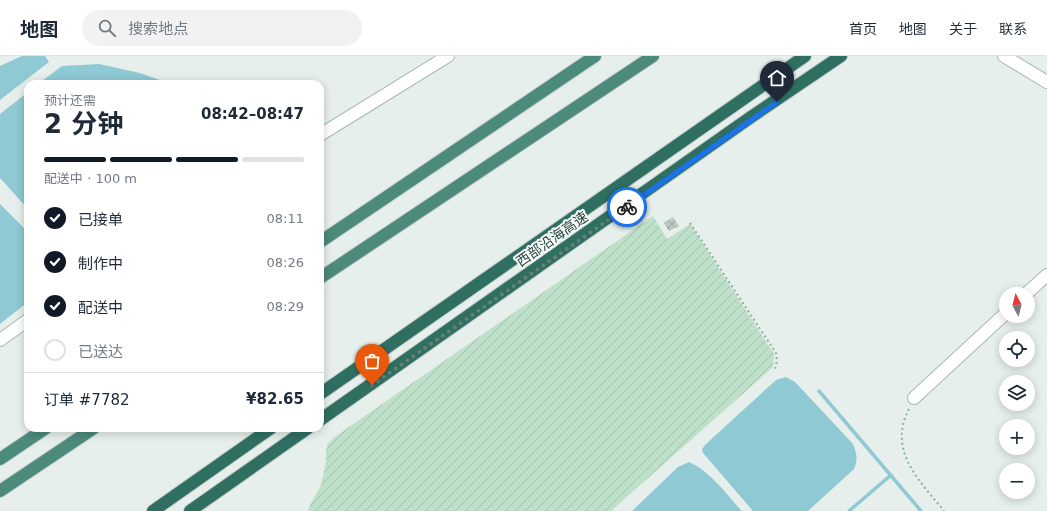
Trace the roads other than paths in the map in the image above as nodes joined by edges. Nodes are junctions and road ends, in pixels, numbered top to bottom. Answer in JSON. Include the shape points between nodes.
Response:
{"nodes":[{"id":1,"x":448,"y":56,"type":"edge"},
{"id":2,"x":595,"y":56,"type":"edge"},
{"id":3,"x":653,"y":56,"type":"edge"},
{"id":4,"x":806,"y":56,"type":"edge"},
{"id":5,"x":842,"y":56,"type":"edge"},
{"id":6,"x":1004,"y":56,"type":"edge"},
{"id":7,"x":1047,"y":82,"type":"edge"},
{"id":8,"x":324,"y":133,"type":"edge"},
{"id":9,"x":324,"y":239,"type":"edge"},
{"id":10,"x":324,"y":275,"type":"edge"},
{"id":11,"x":1047,"y":275,"type":"edge"},
{"id":12,"x":1034,"y":287,"type":"edge"},
{"id":13,"x":999,"y":319,"type":"edge"},
{"id":14,"x":24,"y":323,"type":"edge"},
{"id":15,"x":0,"y":340,"type":"edge"},
{"id":16,"x":324,"y":391,"type":"edge"},
{"id":17,"x":914,"y":398,"type":"road end"},
{"id":18,"x":324,"y":418,"type":"edge"},
{"id":19,"x":40,"y":432,"type":"edge"},
{"id":20,"x":88,"y":432,"type":"edge"},
{"id":21,"x":265,"y":432,"type":"edge"},
{"id":22,"x":304,"y":432,"type":"edge"},
{"id":23,"x":0,"y":459,"type":"edge"},
{"id":24,"x":0,"y":491,"type":"edge"},
{"id":25,"x":154,"y":511,"type":"edge"},
{"id":26,"x":191,"y":511,"type":"edge"}],
"edges":[{"from":1,"to":8,"type":"street"},
{"from":2,"to":9,"type":"highway"},
{"from":3,"to":10,"type":"highway"},
{"from":4,"to":16,"type":"highway","name":"西部沿海高速"},
{"from":5,"to":18,"type":"highway","name":"西部沿海高速","via":[[751,117]]},
{"from":6,"to":7,"type":"street"},
{"from":11,"to":12,"type":"street"},
{"from":13,"to":17,"type":"street"},
{"from":14,"to":15,"type":"street"},
{"from":19,"to":23,"type":"highway"},
{"from":20,"to":24,"type":"highway"},
{"from":21,"to":25,"type":"highway"},
{"from":22,"to":26,"type":"highway"}]}
